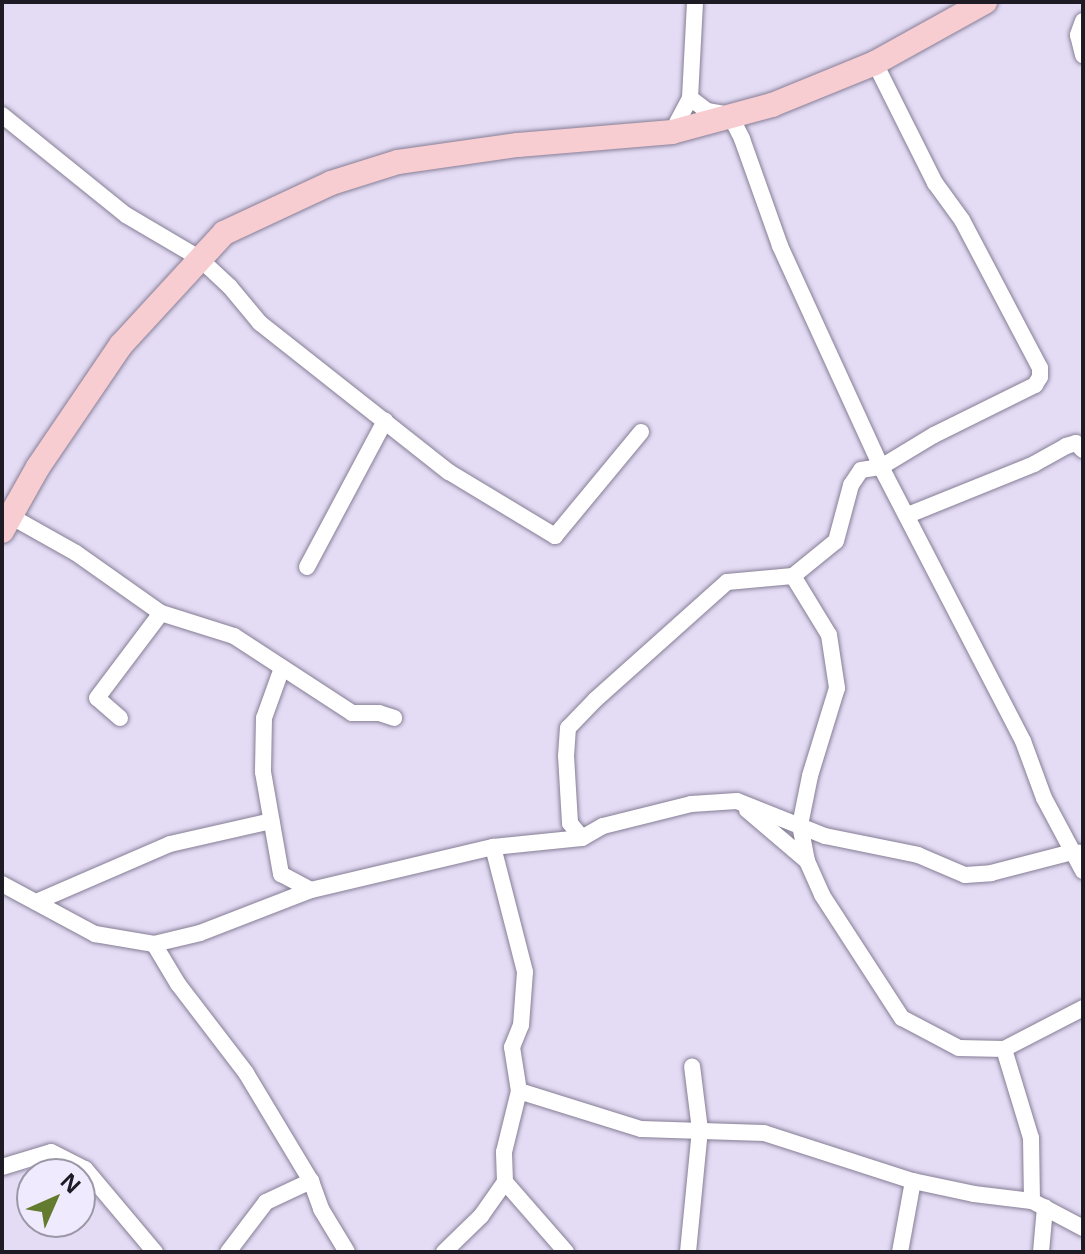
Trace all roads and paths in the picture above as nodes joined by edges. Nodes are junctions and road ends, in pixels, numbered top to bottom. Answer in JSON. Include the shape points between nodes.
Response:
{"nodes":[{"id":1,"x":695,"y":2,"type":"edge"},
{"id":2,"x":985,"y":2,"type":"edge"},
{"id":3,"x":1083,"y":21,"type":"edge"},
{"id":4,"x":1083,"y":55,"type":"edge"},
{"id":5,"x":875,"y":63,"type":"junction"},
{"id":6,"x":690,"y":98,"type":"junction"},
{"id":7,"x":2,"y":115,"type":"edge"},
{"id":8,"x":730,"y":115,"type":"junction"},
{"id":9,"x":672,"y":132,"type":"junction"},
{"id":10,"x":199,"y":258,"type":"junction"},
{"id":11,"x":385,"y":421,"type":"junction"},
{"id":12,"x":641,"y":432,"type":"dead end"},
{"id":13,"x":1083,"y":450,"type":"edge"},
{"id":14,"x":881,"y":467,"type":"junction"},
{"id":15,"x":908,"y":515,"type":"junction"},
{"id":16,"x":7,"y":524,"type":"edge"},
{"id":17,"x":307,"y":567,"type":"dead end"},
{"id":18,"x":793,"y":576,"type":"junction"},
{"id":19,"x":161,"y":613,"type":"junction"},
{"id":20,"x":282,"y":668,"type":"junction"},
{"id":21,"x":120,"y":718,"type":"dead end"},
{"id":22,"x":394,"y":718,"type":"dead end"},
{"id":23,"x":737,"y":801,"type":"junction"},
{"id":24,"x":271,"y":821,"type":"junction"},
{"id":25,"x":800,"y":825,"type":"junction"},
{"id":26,"x":582,"y":838,"type":"junction"},
{"id":27,"x":493,"y":847,"type":"junction"},
{"id":28,"x":1077,"y":852,"type":"edge"},
{"id":29,"x":807,"y":861,"type":"junction"},
{"id":30,"x":1083,"y":871,"type":"edge"},
{"id":31,"x":2,"y":884,"type":"edge"},
{"id":32,"x":311,"y":890,"type":"junction"},
{"id":33,"x":36,"y":902,"type":"junction"},
{"id":34,"x":154,"y":944,"type":"junction"},
{"id":35,"x":1083,"y":1008,"type":"edge"},
{"id":36,"x":1004,"y":1049,"type":"junction"},
{"id":37,"x":692,"y":1066,"type":"dead end"},
{"id":38,"x":519,"y":1091,"type":"junction"},
{"id":39,"x":700,"y":1130,"type":"junction"},
{"id":40,"x":2,"y":1167,"type":"edge"},
{"id":41,"x":311,"y":1181,"type":"junction"},
{"id":42,"x":913,"y":1181,"type":"junction"},
{"id":43,"x":505,"y":1182,"type":"junction"},
{"id":44,"x":1039,"y":1204,"type":"junction"},
{"id":45,"x":1083,"y":1228,"type":"edge"},
{"id":46,"x":155,"y":1252,"type":"edge"},
{"id":47,"x":228,"y":1252,"type":"edge"},
{"id":48,"x":347,"y":1252,"type":"edge"},
{"id":49,"x":444,"y":1252,"type":"edge"},
{"id":50,"x":566,"y":1252,"type":"edge"},
{"id":51,"x":688,"y":1252,"type":"edge"},
{"id":52,"x":900,"y":1252,"type":"edge"},
{"id":53,"x":1041,"y":1252,"type":"edge"}],
"edges":[{"from":1,"to":6,"type":"street"},
{"from":2,"to":5,"type":"main road"},
{"from":3,"to":4,"type":"street","via":[[1078,35]]},
{"from":5,"to":8,"type":"main road","via":[[772,105]]},
{"from":5,"to":14,"type":"street","via":[[935,183],[962,220],[1033,355],[1040,377],[1035,385]]},
{"from":6,"to":8,"type":"street","via":[[707,111]]},
{"from":6,"to":9,"type":"street"},
{"from":7,"to":10,"type":"street","via":[[126,215]]},
{"from":8,"to":9,"type":"main road"},
{"from":8,"to":14,"type":"street","via":[[780,246]]},
{"from":9,"to":10,"type":"main road","via":[[398,162],[331,183],[224,233]]},
{"from":10,"to":11,"type":"street","via":[[260,323]]},
{"from":10,"to":16,"type":"main road","via":[[121,345],[38,467]]},
{"from":11,"to":12,"type":"street","via":[[449,472],[555,536]]},
{"from":11,"to":17,"type":"street"},
{"from":13,"to":15,"type":"street","via":[[1076,443],[1066,446]]},
{"from":14,"to":15,"type":"street"},
{"from":14,"to":18,"type":"street","via":[[861,470],[851,485],[839,536]]},
{"from":15,"to":28,"type":"street","via":[[1023,741],[1044,798]]},
{"from":16,"to":19,"type":"street","via":[[76,553]]},
{"from":18,"to":25,"type":"street","via":[[829,635],[837,688]]},
{"from":18,"to":26,"type":"street","via":[[727,582],[568,728],[570,823]]},
{"from":19,"to":20,"type":"street","via":[[234,636]]},
{"from":19,"to":21,"type":"street","via":[[97,698]]},
{"from":20,"to":22,"type":"street","via":[[352,713]]},
{"from":20,"to":24,"type":"street","via":[[264,718],[263,772]]},
{"from":23,"to":25,"type":"street"},
{"from":23,"to":26,"type":"street","via":[[691,804],[603,826]]},
{"from":23,"to":29,"type":"street"},
{"from":24,"to":32,"type":"street","via":[[281,874]]},
{"from":24,"to":33,"type":"street","via":[[170,844]]},
{"from":25,"to":28,"type":"street","via":[[825,836],[918,855],[965,875]]},
{"from":25,"to":29,"type":"street"},
{"from":26,"to":27,"type":"street"},
{"from":27,"to":32,"type":"street"},
{"from":27,"to":38,"type":"street","via":[[525,972],[521,1025],[512,1047]]},
{"from":28,"to":30,"type":"street"},
{"from":29,"to":36,"type":"street","via":[[822,895],[902,1018],[959,1048]]},
{"from":31,"to":33,"type":"street"},
{"from":32,"to":34,"type":"street","via":[[200,933]]},
{"from":33,"to":34,"type":"street","via":[[95,934]]},
{"from":34,"to":41,"type":"street","via":[[246,1073]]},
{"from":35,"to":36,"type":"street"},
{"from":36,"to":44,"type":"street","via":[[1031,1138]]},
{"from":37,"to":39,"type":"street"},
{"from":38,"to":39,"type":"street","via":[[641,1129]]},
{"from":38,"to":43,"type":"street","via":[[504,1152]]},
{"from":39,"to":42,"type":"street","via":[[764,1133]]},
{"from":39,"to":51,"type":"street"},
{"from":40,"to":46,"type":"street","via":[[51,1152],[85,1169]]},
{"from":41,"to":47,"type":"street","via":[[266,1202]]},
{"from":41,"to":48,"type":"street"},
{"from":42,"to":44,"type":"street"},
{"from":42,"to":52,"type":"street"},
{"from":43,"to":49,"type":"street","via":[[481,1216]]},
{"from":43,"to":50,"type":"street"},
{"from":44,"to":45,"type":"street"},
{"from":44,"to":53,"type":"street"}]}
